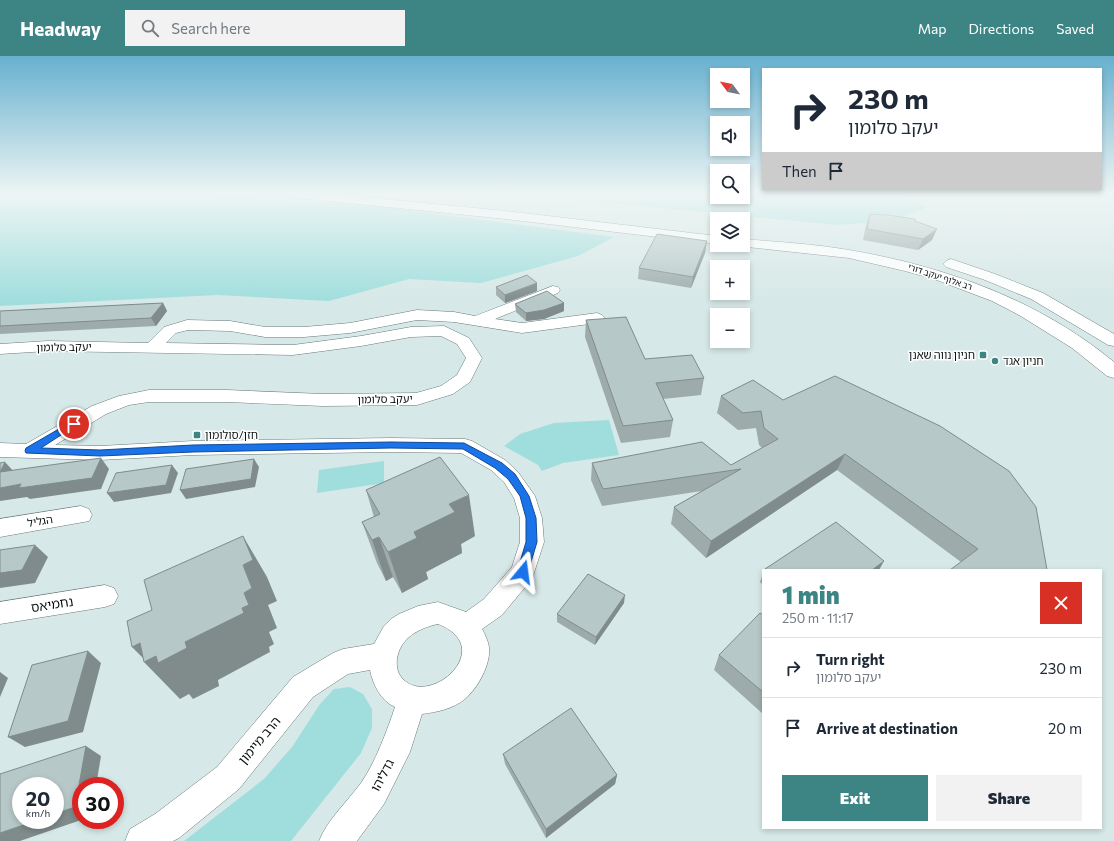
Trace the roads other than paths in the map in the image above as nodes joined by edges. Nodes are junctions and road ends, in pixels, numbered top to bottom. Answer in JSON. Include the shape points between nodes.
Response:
{"nodes":[{"id":1,"x":630,"y":230,"type":"edge"},
{"id":2,"x":750,"y":230,"type":"edge"},
{"id":3,"x":710,"y":239,"type":"edge"},
{"id":4,"x":750,"y":244,"type":"edge"},
{"id":5,"x":553,"y":290,"type":"dead end"},
{"id":6,"x":597,"y":318,"type":"edge"},
{"id":7,"x":476,"y":321,"type":"junction"},
{"id":8,"x":1114,"y":341,"type":"edge"},
{"id":9,"x":153,"y":347,"type":"junction"},
{"id":10,"x":0,"y":349,"type":"edge"},
{"id":11,"x":1114,"y":372,"type":"edge"},
{"id":12,"x":0,"y":450,"type":"edge"},
{"id":13,"x":29,"y":451,"type":"junction"},
{"id":14,"x":81,"y":515,"type":"dead end"},
{"id":15,"x":0,"y":528,"type":"edge"},
{"id":16,"x":105,"y":596,"type":"dead end"},
{"id":17,"x":0,"y":613,"type":"edge"},
{"id":18,"x":466,"y":626,"type":"junction"},
{"id":19,"x":383,"y":655,"type":"junction"},
{"id":20,"x":412,"y":700,"type":"junction"},
{"id":21,"x":142,"y":841,"type":"edge"},
{"id":22,"x":336,"y":841,"type":"edge"}],
"edges":[{"from":1,"to":3,"type":"main road"},
{"from":2,"to":8,"type":"main road","name":"רב אלוף יעקב דורי","via":[[843,241],[949,263],[1037,296]]},
{"from":4,"to":11,"type":"main road","name":"רב אלוף יעקב דורי","via":[[846,253],[930,272],[1019,307],[1054,327]]},
{"from":5,"to":7,"type":"street"},
{"from":6,"to":7,"type":"street","via":[[522,328]]},
{"from":7,"to":9,"type":"street","via":[[417,315],[350,328],[304,332],[265,332],[230,326],[187,324],[170,330]]},
{"from":9,"to":10,"type":"street","name":"יעקב סלומון","via":[[48,346]]},
{"from":9,"to":13,"type":"street","name":"יעקב סלומון","via":[[293,350],[411,332],[444,331],[464,341],[474,358],[464,378],[447,390],[417,399],[323,400],[150,396],[125,400],[99,410]]},
{"from":12,"to":13,"type":"street"},
{"from":13,"to":18,"type":"street","via":[[100,453],[208,448],[464,446],[498,465],[512,477],[524,496],[531,518],[532,542],[523,572],[493,607]]},
{"from":14,"to":15,"type":"street","name":"הגליל"},
{"from":16,"to":17,"type":"street","name":"נחמיאס"},
{"from":18,"to":19,"type":"street","via":[[451,616],[424,615],[410,620],[398,629]]},
{"from":18,"to":20,"type":"street","via":[[476,644],[470,673],[460,686],[445,696]]},
{"from":19,"to":20,"type":"street","via":[[387,683],[397,694]]},
{"from":19,"to":21,"type":"street","name":"הרב מיימון","via":[[343,662],[303,688],[228,778],[167,826]]},
{"from":20,"to":22,"type":"street","name":"גדליהו","via":[[399,741],[373,793]]}]}
